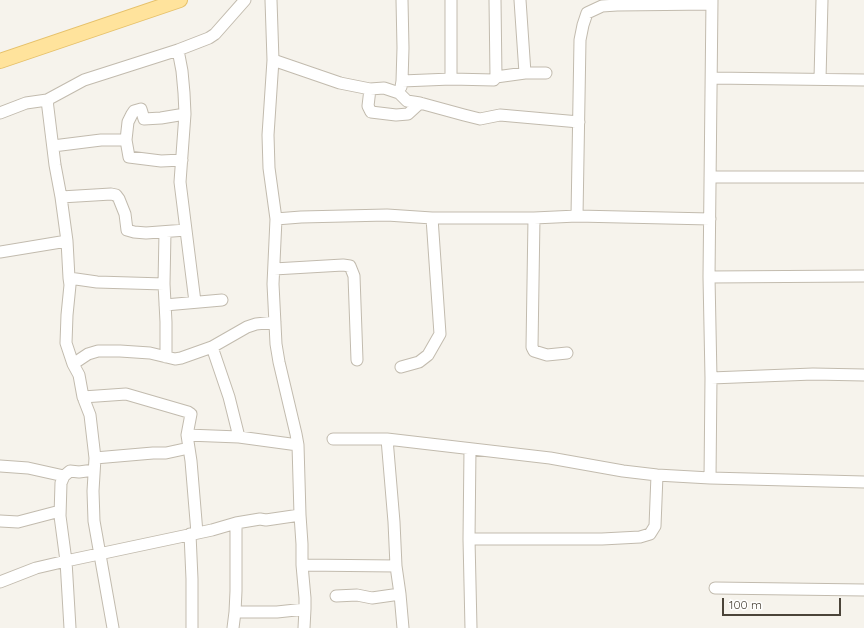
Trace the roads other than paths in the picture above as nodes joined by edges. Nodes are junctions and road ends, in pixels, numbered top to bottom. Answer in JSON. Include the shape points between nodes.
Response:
{"nodes":[{"id":1,"x":180,"y":0,"type":"edge"},
{"id":2,"x":245,"y":0,"type":"edge"},
{"id":3,"x":271,"y":0,"type":"edge"},
{"id":4,"x":402,"y":0,"type":"edge"},
{"id":5,"x":451,"y":0,"type":"edge"},
{"id":6,"x":495,"y":0,"type":"edge"},
{"id":7,"x":520,"y":0,"type":"edge"},
{"id":8,"x":822,"y":0,"type":"edge"},
{"id":9,"x":712,"y":2,"type":"edge"},
{"id":10,"x":178,"y":50,"type":"junction"},
{"id":11,"x":273,"y":60,"type":"junction"},
{"id":12,"x":0,"y":61,"type":"edge"},
{"id":13,"x":524,"y":73,"type":"junction"},
{"id":14,"x":546,"y":73,"type":"dead end"},
{"id":15,"x":496,"y":77,"type":"junction"},
{"id":16,"x":712,"y":78,"type":"junction"},
{"id":17,"x":451,"y":79,"type":"junction"},
{"id":18,"x":820,"y":79,"type":"junction"},
{"id":19,"x":864,"y":80,"type":"edge"},
{"id":20,"x":402,"y":81,"type":"junction"},
{"id":21,"x":370,"y":90,"type":"junction"},
{"id":22,"x":399,"y":93,"type":"junction"},
{"id":23,"x":47,"y":100,"type":"junction"},
{"id":24,"x":420,"y":103,"type":"junction"},
{"id":25,"x":0,"y":113,"type":"edge"},
{"id":26,"x":185,"y":114,"type":"junction"},
{"id":27,"x":579,"y":122,"type":"junction"},
{"id":28,"x":126,"y":140,"type":"junction"},
{"id":29,"x":53,"y":146,"type":"junction"},
{"id":30,"x":182,"y":160,"type":"junction"},
{"id":31,"x":710,"y":177,"type":"junction"},
{"id":32,"x":864,"y":177,"type":"edge"},
{"id":33,"x":61,"y":197,"type":"junction"},
{"id":34,"x":577,"y":216,"type":"junction"},
{"id":35,"x":432,"y":218,"type":"junction"},
{"id":36,"x":534,"y":218,"type":"junction"},
{"id":37,"x":276,"y":219,"type":"junction"},
{"id":38,"x":710,"y":220,"type":"junction"},
{"id":39,"x":186,"y":230,"type":"junction"},
{"id":40,"x":165,"y":232,"type":"junction"},
{"id":41,"x":67,"y":241,"type":"junction"},
{"id":42,"x":0,"y":252,"type":"edge"},
{"id":43,"x":274,"y":269,"type":"junction"},
{"id":44,"x":864,"y":276,"type":"edge"},
{"id":45,"x":709,"y":277,"type":"junction"},
{"id":46,"x":68,"y":278,"type":"junction"},
{"id":47,"x":164,"y":284,"type":"junction"},
{"id":48,"x":222,"y":300,"type":"dead end"},
{"id":49,"x":195,"y":302,"type":"junction"},
{"id":50,"x":165,"y":305,"type":"junction"},
{"id":51,"x":275,"y":322,"type":"junction"},
{"id":52,"x":212,"y":347,"type":"junction"},
{"id":53,"x":568,"y":353,"type":"dead end"},
{"id":54,"x":166,"y":357,"type":"junction"},
{"id":55,"x":357,"y":360,"type":"dead end"},
{"id":56,"x":73,"y":364,"type":"junction"},
{"id":57,"x":401,"y":367,"type":"dead end"},
{"id":58,"x":864,"y":374,"type":"edge"},
{"id":59,"x":711,"y":378,"type":"junction"},
{"id":60,"x":83,"y":397,"type":"junction"},
{"id":61,"x":187,"y":435,"type":"junction"},
{"id":62,"x":239,"y":437,"type":"junction"},
{"id":63,"x":333,"y":439,"type":"dead end"},
{"id":64,"x":387,"y":439,"type":"junction"},
{"id":65,"x":298,"y":445,"type":"junction"},
{"id":66,"x":189,"y":448,"type":"junction"},
{"id":67,"x":470,"y":449,"type":"junction"},
{"id":68,"x":94,"y":458,"type":"junction"},
{"id":69,"x":0,"y":466,"type":"edge"},
{"id":70,"x":94,"y":470,"type":"junction"},
{"id":71,"x":658,"y":475,"type":"junction"},
{"id":72,"x":64,"y":476,"type":"junction"},
{"id":73,"x":710,"y":478,"type":"junction"},
{"id":74,"x":864,"y":482,"type":"edge"},
{"id":75,"x":60,"y":510,"type":"junction"},
{"id":76,"x":300,"y":515,"type":"junction"},
{"id":77,"x":0,"y":521,"type":"edge"},
{"id":78,"x":236,"y":523,"type":"junction"},
{"id":79,"x":193,"y":533,"type":"junction"},
{"id":80,"x":469,"y":539,"type":"junction"},
{"id":81,"x":100,"y":553,"type":"junction"},
{"id":82,"x":66,"y":560,"type":"junction"},
{"id":83,"x":302,"y":565,"type":"junction"},
{"id":84,"x":396,"y":566,"type":"junction"},
{"id":85,"x":0,"y":582,"type":"edge"},
{"id":86,"x":715,"y":588,"type":"dead end"},
{"id":87,"x":864,"y":590,"type":"edge"},
{"id":88,"x":400,"y":594,"type":"junction"},
{"id":89,"x":336,"y":596,"type":"dead end"},
{"id":90,"x":305,"y":609,"type":"junction"},
{"id":91,"x":236,"y":612,"type":"junction"},
{"id":92,"x":70,"y":628,"type":"edge"},
{"id":93,"x":113,"y":628,"type":"edge"},
{"id":94,"x":192,"y":628,"type":"edge"},
{"id":95,"x":233,"y":628,"type":"edge"},
{"id":96,"x":304,"y":628,"type":"edge"},
{"id":97,"x":403,"y":628,"type":"edge"},
{"id":98,"x":471,"y":628,"type":"edge"}],
"edges":[{"from":1,"to":12,"type":"main road"},
{"from":2,"to":10,"type":"street","via":[[215,34]]},
{"from":3,"to":11,"type":"street"},
{"from":4,"to":20,"type":"street"},
{"from":5,"to":17,"type":"street"},
{"from":6,"to":15,"type":"street"},
{"from":7,"to":13,"type":"street"},
{"from":8,"to":18,"type":"street"},
{"from":9,"to":16,"type":"street"},
{"from":9,"to":27,"type":"street","via":[[602,6],[587,13],[580,40]]},
{"from":10,"to":23,"type":"street","via":[[84,80]]},
{"from":10,"to":26,"type":"street"},
{"from":11,"to":21,"type":"street","via":[[340,83]]},
{"from":11,"to":37,"type":"street","via":[[268,135],[269,168]]},
{"from":13,"to":14,"type":"street"},
{"from":13,"to":15,"type":"street"},
{"from":15,"to":17,"type":"street","via":[[494,80]]},
{"from":16,"to":18,"type":"street"},
{"from":16,"to":31,"type":"street"},
{"from":17,"to":20,"type":"street"},
{"from":18,"to":19,"type":"street"},
{"from":20,"to":22,"type":"street"},
{"from":21,"to":22,"type":"street","via":[[384,88]]},
{"from":21,"to":24,"type":"street","via":[[368,106],[372,112],[408,114]]},
{"from":22,"to":24,"type":"street","via":[[407,101]]},
{"from":23,"to":25,"type":"street","via":[[26,103]]},
{"from":23,"to":29,"type":"street"},
{"from":24,"to":27,"type":"street","via":[[480,119],[500,115]]},
{"from":26,"to":28,"type":"street","via":[[144,119],[141,109],[134,111],[128,122]]},
{"from":26,"to":30,"type":"street"},
{"from":27,"to":34,"type":"street"},
{"from":28,"to":29,"type":"street"},
{"from":28,"to":30,"type":"street","via":[[129,157],[161,161]]},
{"from":29,"to":33,"type":"street"},
{"from":30,"to":39,"type":"street","via":[[180,182]]},
{"from":31,"to":32,"type":"street"},
{"from":31,"to":38,"type":"street"},
{"from":33,"to":40,"type":"street","via":[[116,195],[125,214],[127,230],[138,233]]},
{"from":33,"to":41,"type":"street"},
{"from":34,"to":36,"type":"street"},
{"from":34,"to":38,"type":"street"},
{"from":35,"to":36,"type":"street"},
{"from":35,"to":37,"type":"street","via":[[386,216]]},
{"from":35,"to":57,"type":"street","via":[[440,334],[428,355],[419,362]]},
{"from":36,"to":53,"type":"street","via":[[532,347],[534,351],[547,355]]},
{"from":37,"to":43,"type":"street"},
{"from":38,"to":45,"type":"street"},
{"from":39,"to":40,"type":"street"},
{"from":39,"to":49,"type":"street"},
{"from":40,"to":47,"type":"street"},
{"from":41,"to":42,"type":"street"},
{"from":41,"to":46,"type":"street"},
{"from":43,"to":51,"type":"street"},
{"from":43,"to":55,"type":"street","via":[[350,266],[354,276]]},
{"from":44,"to":45,"type":"street"},
{"from":45,"to":59,"type":"street"},
{"from":46,"to":47,"type":"street","via":[[97,282]]},
{"from":46,"to":56,"type":"street","via":[[70,285],[66,343]]},
{"from":47,"to":50,"type":"street"},
{"from":48,"to":49,"type":"street"},
{"from":49,"to":50,"type":"street"},
{"from":50,"to":54,"type":"street"},
{"from":51,"to":52,"type":"street","via":[[247,327]]},
{"from":51,"to":65,"type":"street","via":[[279,362]]},
{"from":52,"to":54,"type":"street","via":[[181,358]]},
{"from":52,"to":62,"type":"street"},
{"from":54,"to":56,"type":"street","via":[[150,353],[98,351]]},
{"from":56,"to":60,"type":"street","via":[[79,375]]},
{"from":58,"to":59,"type":"street"},
{"from":59,"to":73,"type":"street"},
{"from":60,"to":61,"type":"street","via":[[126,394],[188,412],[191,414]]},
{"from":60,"to":68,"type":"street","via":[[90,415]]},
{"from":61,"to":62,"type":"street"},
{"from":61,"to":66,"type":"street"},
{"from":62,"to":65,"type":"street"},
{"from":63,"to":64,"type":"street"},
{"from":64,"to":67,"type":"street"},
{"from":64,"to":84,"type":"street"},
{"from":65,"to":76,"type":"street"},
{"from":66,"to":68,"type":"street","via":[[166,453]]},
{"from":66,"to":79,"type":"street"},
{"from":67,"to":71,"type":"street","via":[[550,458]]},
{"from":67,"to":80,"type":"street"},
{"from":68,"to":70,"type":"street"},
{"from":69,"to":72,"type":"street","via":[[28,468]]},
{"from":70,"to":72,"type":"street","via":[[70,471]]},
{"from":70,"to":81,"type":"street","via":[[94,521]]},
{"from":71,"to":73,"type":"street"},
{"from":71,"to":80,"type":"street","via":[[655,526],[650,534],[602,539]]},
{"from":72,"to":75,"type":"street","via":[[61,483]]},
{"from":73,"to":74,"type":"street"},
{"from":75,"to":77,"type":"street","via":[[18,522]]},
{"from":75,"to":82,"type":"street"},
{"from":76,"to":78,"type":"street"},
{"from":76,"to":83,"type":"street"},
{"from":78,"to":79,"type":"street"},
{"from":78,"to":91,"type":"street"},
{"from":79,"to":81,"type":"street"},
{"from":79,"to":94,"type":"street"},
{"from":80,"to":98,"type":"street"},
{"from":81,"to":82,"type":"street"},
{"from":81,"to":93,"type":"street"},
{"from":82,"to":85,"type":"street"},
{"from":82,"to":92,"type":"street"},
{"from":83,"to":84,"type":"street"},
{"from":83,"to":90,"type":"street"},
{"from":84,"to":88,"type":"street"},
{"from":86,"to":87,"type":"street"},
{"from":88,"to":89,"type":"street","via":[[372,598],[357,595]]},
{"from":88,"to":97,"type":"street"},
{"from":90,"to":91,"type":"street"},
{"from":90,"to":96,"type":"street"},
{"from":91,"to":95,"type":"street"}]}
